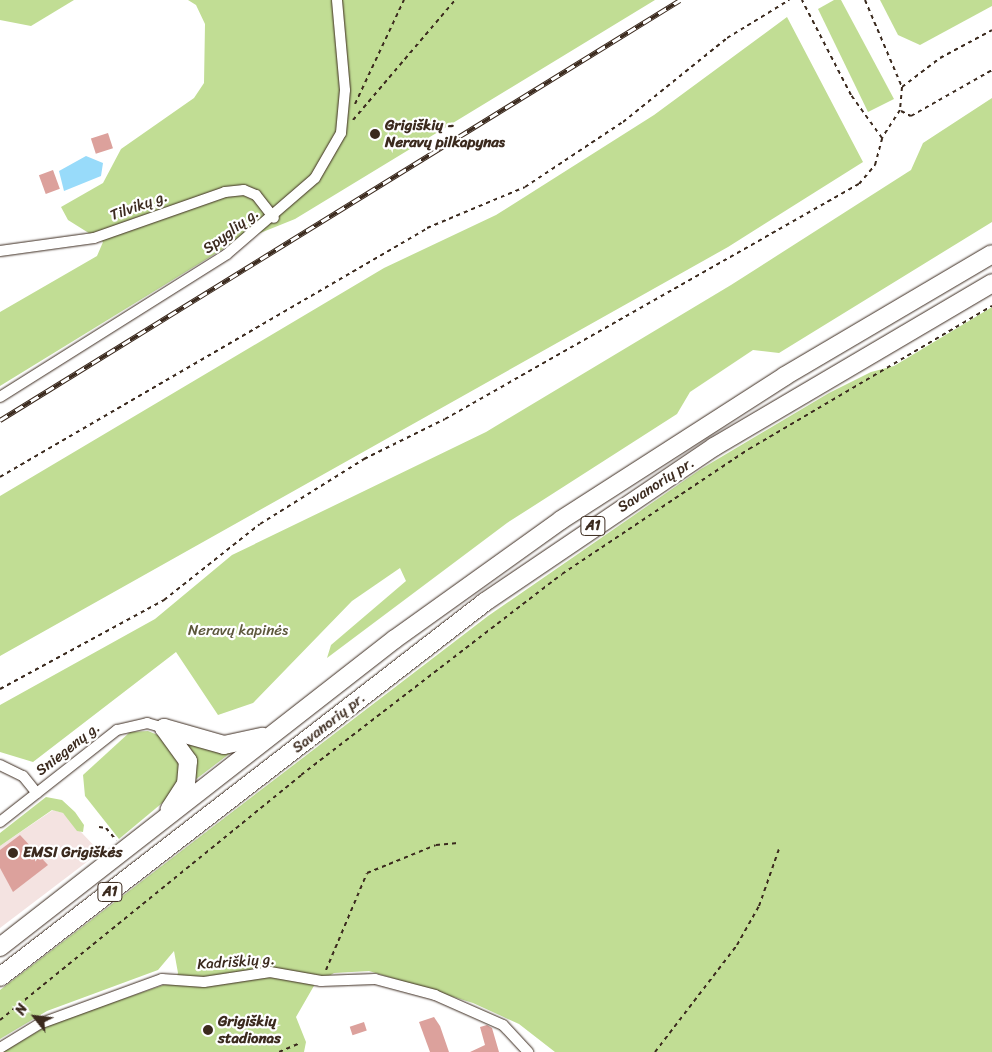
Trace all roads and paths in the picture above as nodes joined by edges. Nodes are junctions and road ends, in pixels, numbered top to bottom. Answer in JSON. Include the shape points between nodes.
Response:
{"nodes":[{"id":1,"x":337,"y":0,"type":"edge"},
{"id":2,"x":404,"y":0,"type":"edge"},
{"id":3,"x":455,"y":0,"type":"edge"},
{"id":4,"x":789,"y":0,"type":"edge"},
{"id":5,"x":802,"y":0,"type":"edge"},
{"id":6,"x":865,"y":0,"type":"edge"},
{"id":7,"x":992,"y":30,"type":"edge"},
{"id":8,"x":992,"y":70,"type":"edge"},
{"id":9,"x":902,"y":87,"type":"junction"},
{"id":10,"x":354,"y":107,"type":"dead end"},
{"id":11,"x":900,"y":110,"type":"junction"},
{"id":12,"x":349,"y":116,"type":"dead end"},
{"id":13,"x":341,"y":133,"type":"junction"},
{"id":14,"x":882,"y":138,"type":"junction"},
{"id":15,"x":274,"y":218,"type":"junction"},
{"id":16,"x":0,"y":251,"type":"edge"},
{"id":17,"x":992,"y":254,"type":"edge"},
{"id":18,"x":992,"y":283,"type":"edge"},
{"id":19,"x":992,"y":296,"type":"edge"},
{"id":20,"x":992,"y":306,"type":"edge"},
{"id":21,"x":0,"y":398,"type":"edge"},
{"id":22,"x":714,"y":447,"type":"junction"},
{"id":23,"x":0,"y":477,"type":"edge"},
{"id":24,"x":0,"y":689,"type":"edge"},
{"id":25,"x":164,"y":728,"type":"junction"},
{"id":26,"x":281,"y":730,"type":"junction"},
{"id":27,"x":0,"y":765,"type":"edge"},
{"id":28,"x":37,"y":793,"type":"junction"},
{"id":29,"x":0,"y":822,"type":"edge"},
{"id":30,"x":151,"y":830,"type":"junction"},
{"id":31,"x":458,"y":843,"type":"dead end"},
{"id":32,"x":780,"y":849,"type":"dead end"},
{"id":33,"x":0,"y":947,"type":"edge"},
{"id":34,"x":0,"y":977,"type":"edge"},
{"id":35,"x":321,"y":981,"type":"junction"},
{"id":36,"x":0,"y":1020,"type":"edge"},
{"id":37,"x":300,"y":1042,"type":"dead end"},
{"id":38,"x":0,"y":1048,"type":"edge"},
{"id":39,"x":279,"y":1052,"type":"edge"},
{"id":40,"x":528,"y":1052,"type":"edge"},
{"id":41,"x":654,"y":1052,"type":"edge"}],
"edges":[{"from":1,"to":13,"type":"street","name":"Spyglių g.","via":[[345,90]]},
{"from":2,"to":10,"type":"path"},
{"from":3,"to":13,"type":"path"},
{"from":4,"to":23,"type":"path","via":[[727,38],[623,122],[525,187],[418,233]]},
{"from":5,"to":14,"type":"path","via":[[851,96]]},
{"from":6,"to":9,"type":"path"},
{"from":7,"to":9,"type":"path","via":[[940,58]]},
{"from":8,"to":11,"type":"path","via":[[911,116]]},
{"from":9,"to":11,"type":"path"},
{"from":11,"to":14,"type":"path"},
{"from":12,"to":13,"type":"path"},
{"from":13,"to":15,"type":"street","name":"Spyglių g.","via":[[315,178]]},
{"from":14,"to":24,"type":"path","via":[[875,165],[859,184],[445,420],[364,459],[260,524],[164,600]]},
{"from":15,"to":16,"type":"street","name":"Tilvikų g.","via":[[256,195],[244,190],[225,192],[94,238]]},
{"from":15,"to":21,"type":"street","name":"Spyglių g.","via":[[195,276]]},
{"from":17,"to":26,"type":"highway","number":"A1","via":[[784,376],[561,520]]},
{"from":18,"to":22,"type":"highway","name":"Savanorių pr.","number":"A1"},
{"from":19,"to":22,"type":"highway"},
{"from":20,"to":36,"type":"path","via":[[749,449],[562,574],[301,775]]},
{"from":22,"to":34,"type":"highway","name":"Savanorių pr.","number":"A1","via":[[485,602]]},
{"from":25,"to":26,"type":"highway","via":[[224,745],[240,745]]},
{"from":25,"to":28,"type":"street","name":"Sniegenų g.","via":[[147,724],[117,730]]},
{"from":25,"to":30,"type":"highway","via":[[184,751],[188,772],[186,784]]},
{"from":26,"to":30,"type":"highway","number":"A1"},
{"from":27,"to":28,"type":"street","via":[[23,776]]},
{"from":28,"to":29,"type":"street","name":"Sniegenų g."},
{"from":30,"to":33,"type":"highway","number":"A1"},
{"from":31,"to":35,"type":"path","via":[[436,845],[368,873]]},
{"from":32,"to":41,"type":"path","via":[[760,906],[737,945]]},
{"from":35,"to":38,"type":"street","name":"Kadriškių g.","via":[[270,972],[204,982],[162,979],[39,1024]]},
{"from":35,"to":40,"type":"street","name":"Kadriškių g.","via":[[375,979],[435,995],[503,1025]]},
{"from":37,"to":39,"type":"path"}]}
